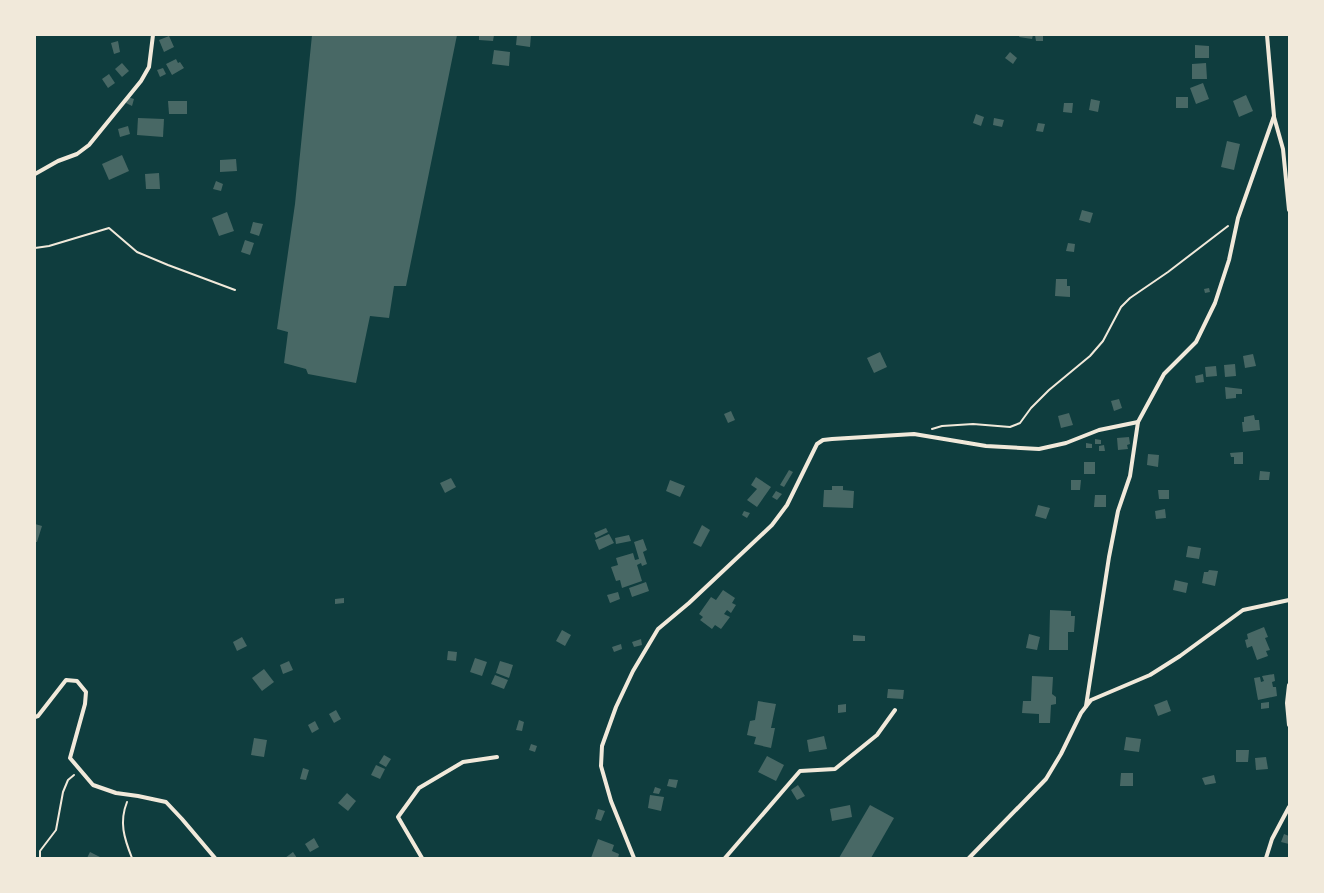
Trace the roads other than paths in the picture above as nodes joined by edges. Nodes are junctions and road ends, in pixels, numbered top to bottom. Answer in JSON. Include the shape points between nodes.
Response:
{"nodes":[{"id":1,"x":153,"y":35,"type":"edge"},
{"id":2,"x":1267,"y":35,"type":"edge"},
{"id":3,"x":1274,"y":116,"type":"junction"},
{"id":4,"x":35,"y":174,"type":"edge"},
{"id":5,"x":1289,"y":210,"type":"edge"},
{"id":6,"x":1138,"y":422,"type":"junction"},
{"id":7,"x":1289,"y":600,"type":"edge"},
{"id":8,"x":1289,"y":685,"type":"edge"},
{"id":9,"x":1086,"y":706,"type":"junction"},
{"id":10,"x":895,"y":710,"type":"dead end"},
{"id":11,"x":35,"y":717,"type":"edge"},
{"id":12,"x":1289,"y":725,"type":"edge"},
{"id":13,"x":497,"y":757,"type":"dead end"},
{"id":14,"x":1289,"y":807,"type":"edge"},
{"id":15,"x":215,"y":858,"type":"edge"},
{"id":16,"x":422,"y":858,"type":"edge"},
{"id":17,"x":634,"y":858,"type":"edge"},
{"id":18,"x":726,"y":858,"type":"edge"},
{"id":19,"x":969,"y":858,"type":"edge"},
{"id":20,"x":1266,"y":858,"type":"edge"}],
"edges":[{"from":1,"to":4,"type":"street","via":[[149,67],[141,81],[89,144],[77,154]]},
{"from":2,"to":3,"type":"street"},
{"from":3,"to":5,"type":"street","via":[[1283,149]]},
{"from":3,"to":6,"type":"street","via":[[1238,218],[1224,280],[1203,328],[1191,348],[1164,374]]},
{"from":6,"to":9,"type":"street","via":[[1132,468],[1118,511],[1109,556]]},
{"from":6,"to":17,"type":"street","via":[[1100,430],[1066,443],[1039,449],[986,446],[914,434],[832,439],[817,444],[787,505],[772,525],[655,634],[616,707],[602,746],[601,766],[611,801]]},
{"from":7,"to":9,"type":"street","via":[[1243,610],[1150,675],[1100,695]]},
{"from":8,"to":12,"type":"street"},
{"from":9,"to":19,"type":"street","via":[[1046,779]]},
{"from":10,"to":18,"type":"street","via":[[877,735],[835,768],[800,771]]},
{"from":11,"to":15,"type":"street","via":[[66,680],[77,681],[86,692],[70,758],[79,770],[93,785],[116,793],[166,802]]},
{"from":13,"to":16,"type":"street","via":[[462,762],[418,788],[398,817]]},
{"from":14,"to":20,"type":"street","via":[[1272,839]]}]}
